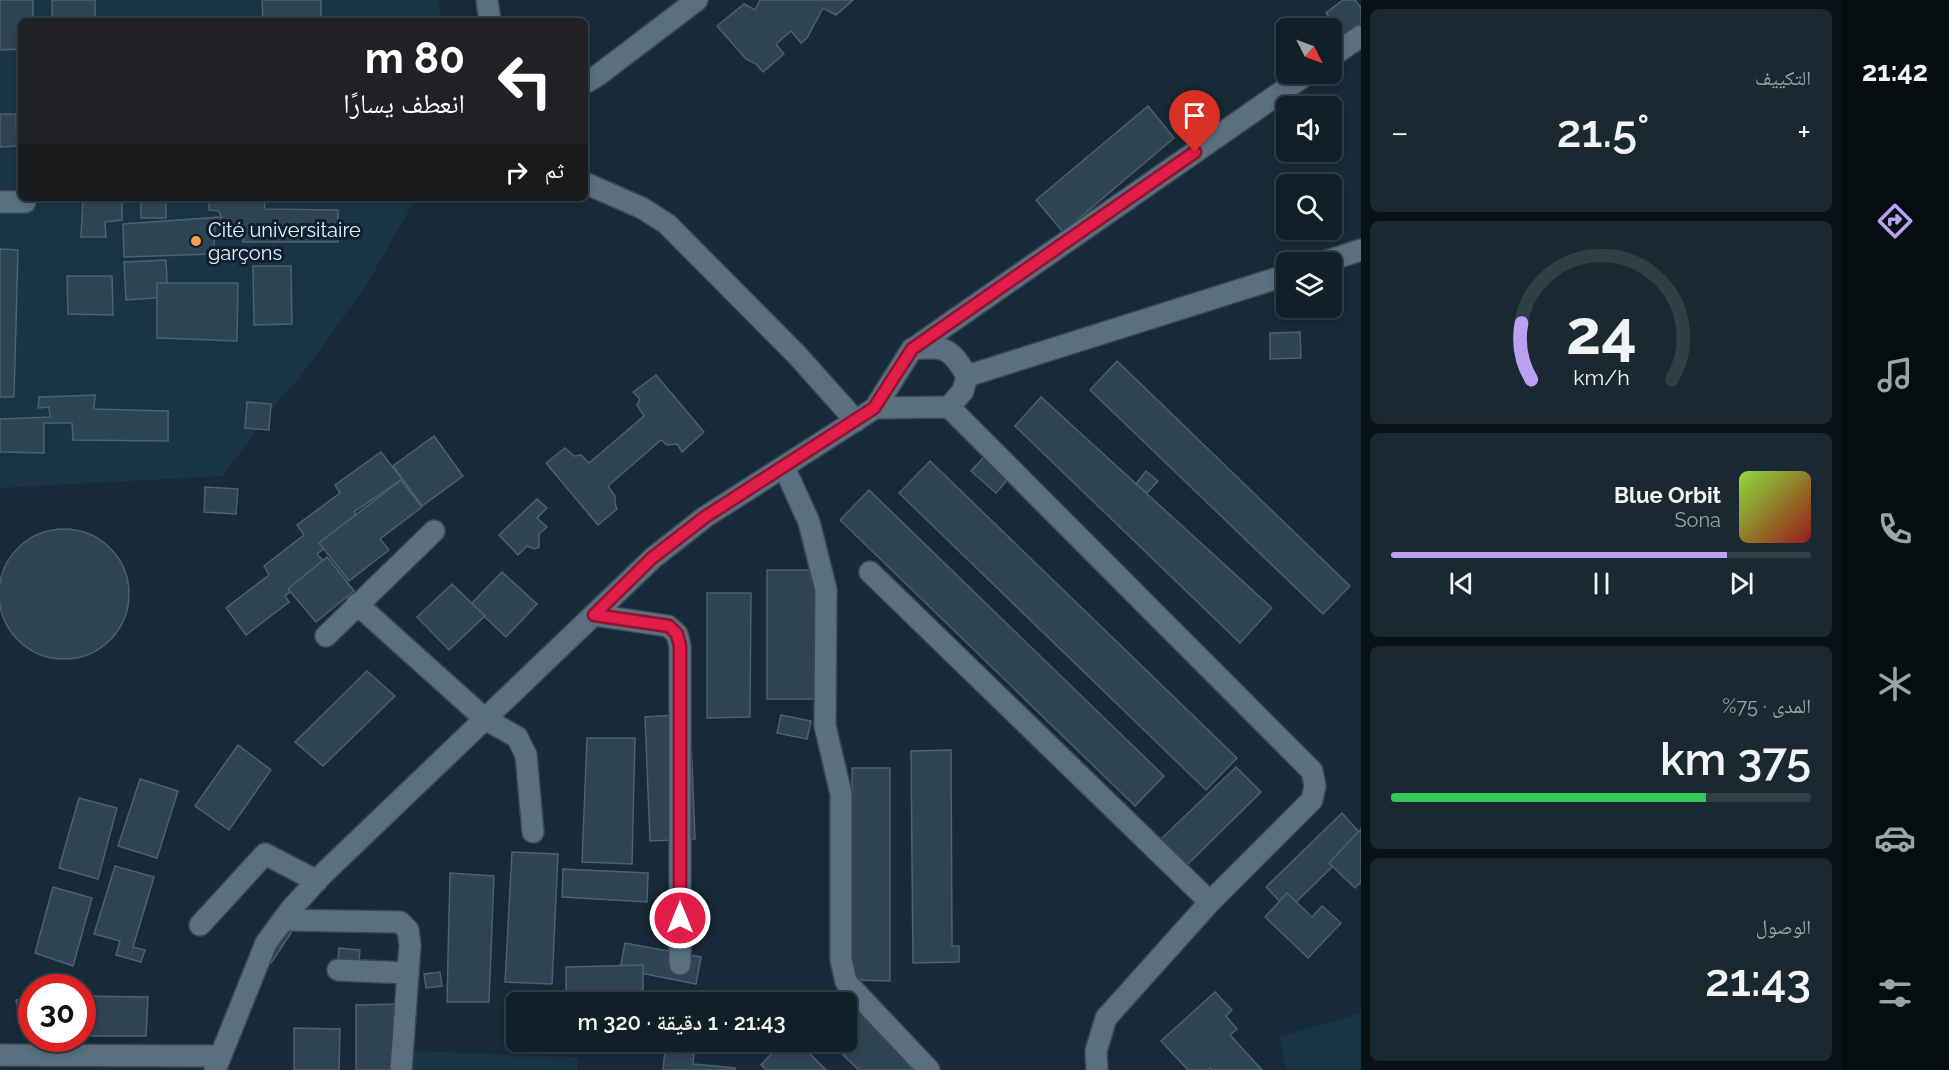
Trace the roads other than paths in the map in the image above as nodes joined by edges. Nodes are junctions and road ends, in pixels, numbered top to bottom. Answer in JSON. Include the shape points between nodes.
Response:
{"nodes":[{"id":1,"x":487,"y":0,"type":"edge"},
{"id":2,"x":697,"y":0,"type":"edge"},
{"id":3,"x":490,"y":18,"type":"edge"},
{"id":4,"x":1361,"y":36,"type":"edge"},
{"id":5,"x":1342,"y":49,"type":"edge"},
{"id":6,"x":588,"y":81,"type":"edge"},
{"id":7,"x":1294,"y":84,"type":"edge"},
{"id":8,"x":588,"y":184,"type":"edge"},
{"id":9,"x":0,"y":202,"type":"edge"},
{"id":10,"x":25,"y":202,"type":"dead end"},
{"id":11,"x":1361,"y":250,"type":"edge"},
{"id":12,"x":1342,"y":256,"type":"edge"},
{"id":13,"x":1276,"y":278,"type":"edge"},
{"id":14,"x":912,"y":349,"type":"junction"},
{"id":15,"x":967,"y":376,"type":"junction"},
{"id":16,"x":949,"y":407,"type":"junction"},
{"id":17,"x":874,"y":408,"type":"junction"},
{"id":18,"x":856,"y":421,"type":"junction"},
{"id":19,"x":784,"y":467,"type":"junction"},
{"id":20,"x":434,"y":531,"type":"dead end"},
{"id":21,"x":870,"y":572,"type":"dead end"},
{"id":22,"x":357,"y":604,"type":"junction"},
{"id":23,"x":594,"y":615,"type":"junction"},
{"id":24,"x":326,"y":636,"type":"dead end"},
{"id":25,"x":485,"y":719,"type":"junction"},
{"id":26,"x":533,"y":832,"type":"dead end"},
{"id":27,"x":317,"y":880,"type":"junction"},
{"id":28,"x":1210,"y":902,"type":"junction"},
{"id":29,"x":283,"y":921,"type":"junction"},
{"id":30,"x":200,"y":924,"type":"dead end"},
{"id":31,"x":680,"y":964,"type":"dead end"},
{"id":32,"x":338,"y":970,"type":"dead end"},
{"id":33,"x":408,"y":973,"type":"junction"},
{"id":34,"x":0,"y":1055,"type":"edge"},
{"id":35,"x":218,"y":1063,"type":"edge"},
{"id":36,"x":401,"y":1070,"type":"edge"},
{"id":37,"x":929,"y":1070,"type":"edge"},
{"id":38,"x":1097,"y":1070,"type":"edge"}],
"edges":[{"from":1,"to":3,"type":"street"},
{"from":2,"to":6,"type":"street"},
{"from":4,"to":5,"type":"street"},
{"from":7,"to":14,"type":"street"},
{"from":8,"to":18,"type":"street","via":[[642,208],[667,224],[797,355]]},
{"from":9,"to":10,"type":"street"},
{"from":11,"to":12,"type":"street"},
{"from":13,"to":15,"type":"street"},
{"from":14,"to":15,"type":"street","via":[[938,347],[955,356]]},
{"from":14,"to":17,"type":"street"},
{"from":15,"to":16,"type":"street","via":[[963,391]]},
{"from":16,"to":17,"type":"street"},
{"from":16,"to":28,"type":"street","via":[[1312,771],[1312,800]]},
{"from":17,"to":18,"type":"street"},
{"from":18,"to":19,"type":"street"},
{"from":19,"to":23,"type":"street","via":[[705,517],[652,558]]},
{"from":19,"to":37,"type":"street","via":[[809,522],[826,590],[825,726],[841,794],[841,960],[846,982]]},
{"from":20,"to":22,"type":"street"},
{"from":21,"to":28,"type":"street"},
{"from":22,"to":24,"type":"street"},
{"from":22,"to":25,"type":"street"},
{"from":23,"to":25,"type":"street"},
{"from":23,"to":31,"type":"street","via":[[669,626],[677,634],[680,646]]},
{"from":25,"to":26,"type":"street","via":[[517,737],[526,755]]},
{"from":25,"to":27,"type":"street"},
{"from":27,"to":29,"type":"street"},
{"from":27,"to":30,"type":"street","via":[[265,854]]},
{"from":28,"to":38,"type":"street","via":[[1106,1018],[1096,1051]]},
{"from":29,"to":33,"type":"street","via":[[400,922],[408,930]]},
{"from":29,"to":35,"type":"street","via":[[266,943]]},
{"from":32,"to":33,"type":"street"},
{"from":33,"to":36,"type":"street"},
{"from":34,"to":35,"type":"street"}]}
